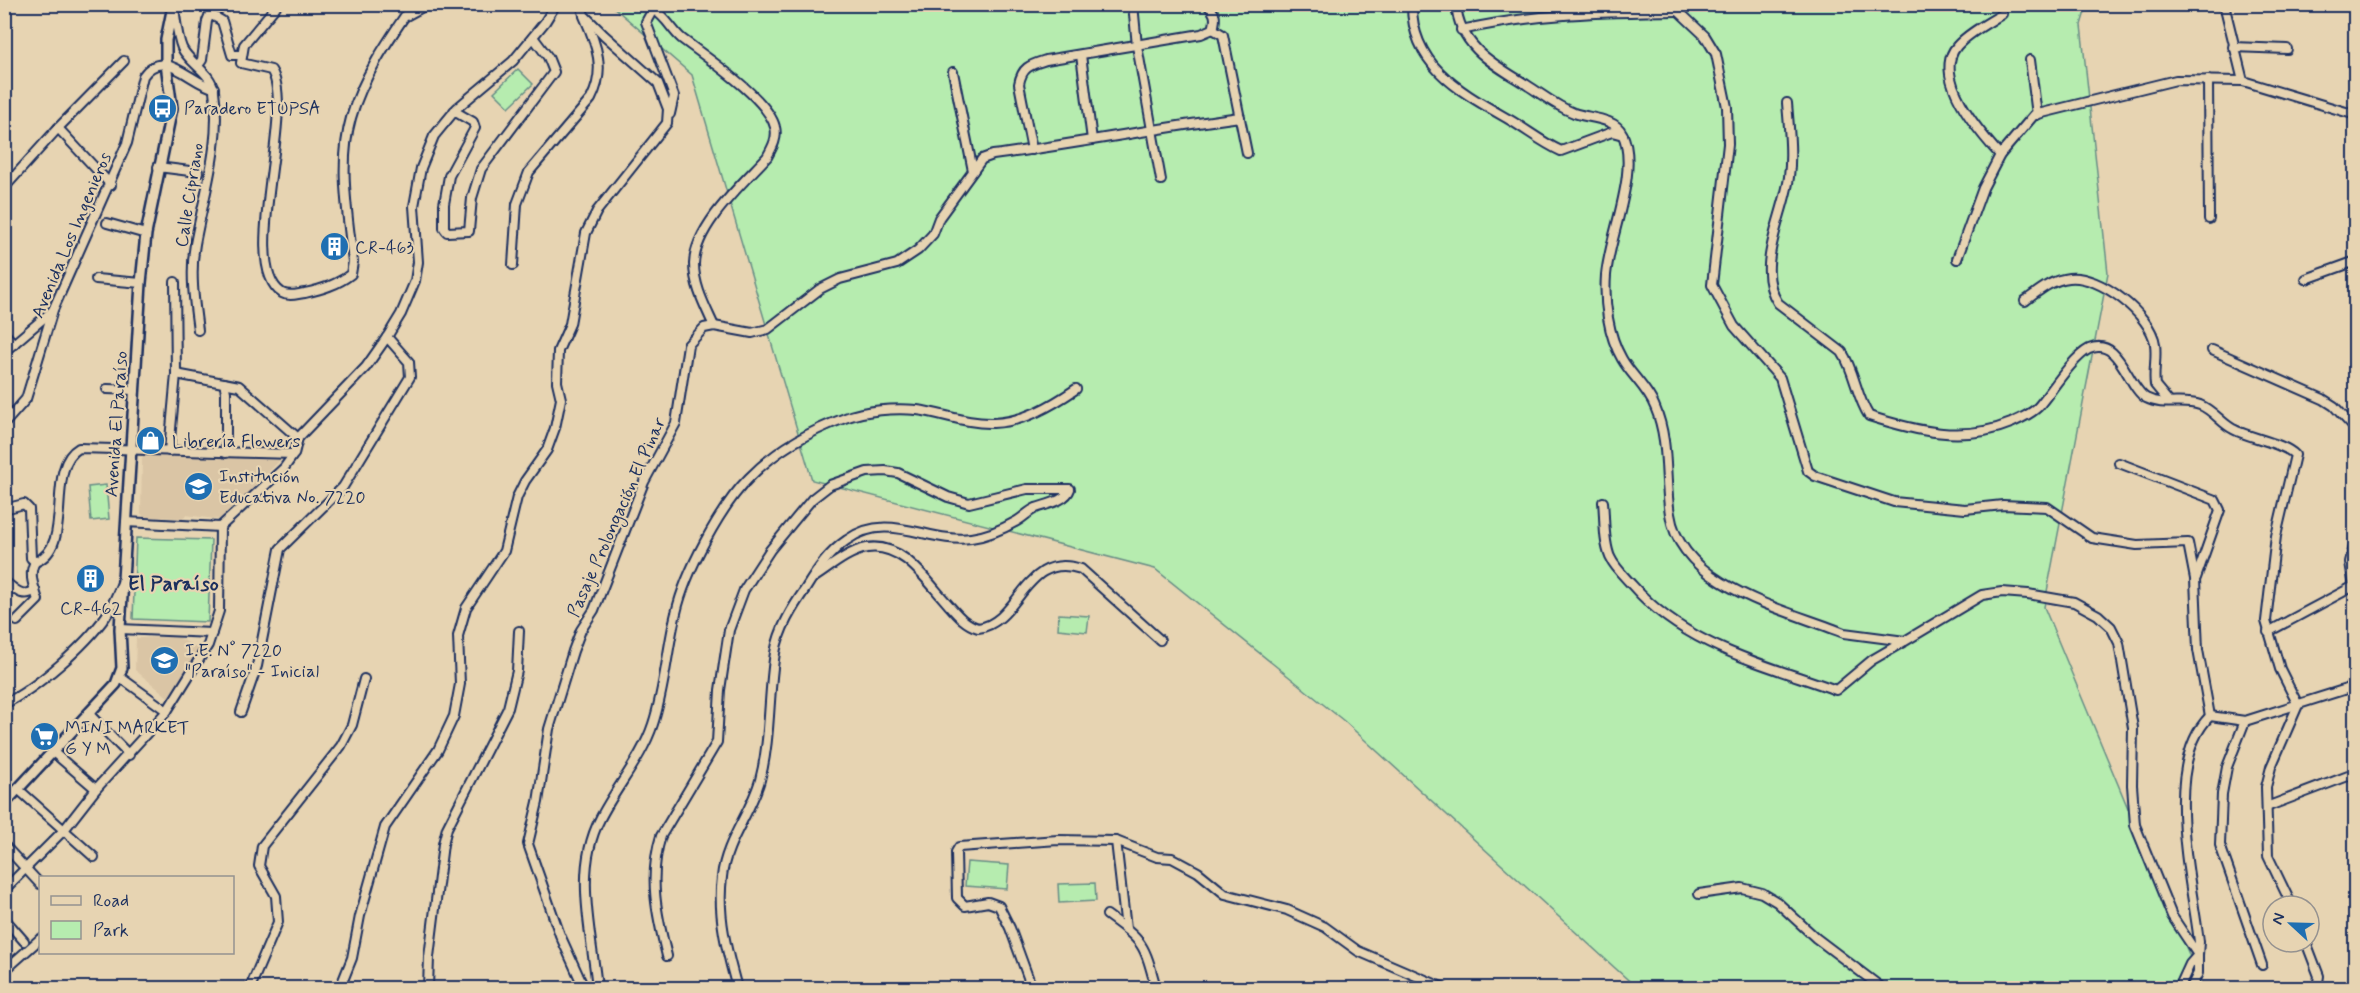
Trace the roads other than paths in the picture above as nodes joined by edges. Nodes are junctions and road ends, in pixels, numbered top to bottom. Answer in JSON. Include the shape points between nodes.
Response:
{"nodes":[{"id":1,"x":214,"y":4,"type":"edge"},
{"id":2,"x":278,"y":4,"type":"edge"},
{"id":3,"x":413,"y":4,"type":"edge"},
{"id":4,"x":428,"y":4,"type":"edge"},
{"id":5,"x":556,"y":4,"type":"edge"},
{"id":6,"x":581,"y":4,"type":"edge"},
{"id":7,"x":1133,"y":4,"type":"edge"},
{"id":8,"x":1207,"y":4,"type":"edge"},
{"id":9,"x":1412,"y":4,"type":"edge"},
{"id":10,"x":1456,"y":4,"type":"edge"},
{"id":11,"x":1671,"y":4,"type":"edge"},
{"id":12,"x":2224,"y":4,"type":"edge"},
{"id":13,"x":173,"y":5,"type":"edge"},
{"id":14,"x":1680,"y":11,"type":"junction"},
{"id":15,"x":210,"y":14,"type":"junction"},
{"id":16,"x":2002,"y":14,"type":"dead end"},
{"id":17,"x":584,"y":15,"type":"junction"},
{"id":18,"x":405,"y":16,"type":"junction"},
{"id":19,"x":1213,"y":29,"type":"junction"},
{"id":20,"x":1461,"y":30,"type":"junction"},
{"id":21,"x":533,"y":37,"type":"junction"},
{"id":22,"x":1137,"y":46,"type":"junction"},
{"id":23,"x":2233,"y":47,"type":"junction"},
{"id":24,"x":2287,"y":49,"type":"dead end"},
{"id":25,"x":241,"y":55,"type":"junction"},
{"id":26,"x":1080,"y":55,"type":"junction"},
{"id":27,"x":2030,"y":60,"type":"dead end"},
{"id":28,"x":124,"y":61,"type":"dead end"},
{"id":29,"x":166,"y":64,"type":"junction"},
{"id":30,"x":198,"y":64,"type":"junction"},
{"id":31,"x":953,"y":72,"type":"dead end"},
{"id":32,"x":2208,"y":80,"type":"junction"},
{"id":33,"x":2243,"y":81,"type":"junction"},
{"id":34,"x":214,"y":88,"type":"junction"},
{"id":35,"x":1787,"y":103,"type":"dead end"},
{"id":36,"x":454,"y":111,"type":"junction"},
{"id":37,"x":2037,"y":115,"type":"junction"},
{"id":38,"x":2355,"y":115,"type":"edge"},
{"id":39,"x":1240,"y":117,"type":"junction"},
{"id":40,"x":667,"y":123,"type":"junction"},
{"id":41,"x":58,"y":128,"type":"junction"},
{"id":42,"x":1151,"y":128,"type":"junction"},
{"id":43,"x":1623,"y":135,"type":"junction"},
{"id":44,"x":1092,"y":140,"type":"junction"},
{"id":45,"x":1032,"y":150,"type":"junction"},
{"id":46,"x":1247,"y":153,"type":"dead end"},
{"id":47,"x":2000,"y":155,"type":"junction"},
{"id":48,"x":158,"y":167,"type":"junction"},
{"id":49,"x":973,"y":171,"type":"junction"},
{"id":50,"x":198,"y":172,"type":"dead end"},
{"id":51,"x":1161,"y":180,"type":"dead end"},
{"id":52,"x":111,"y":185,"type":"junction"},
{"id":53,"x":4,"y":188,"type":"edge"},
{"id":54,"x":2209,"y":219,"type":"dead end"},
{"id":55,"x":106,"y":223,"type":"dead end"},
{"id":56,"x":146,"y":234,"type":"junction"},
{"id":57,"x":1958,"y":260,"type":"dead end"},
{"id":58,"x":2355,"y":261,"type":"edge"},
{"id":59,"x":513,"y":265,"type":"dead end"},
{"id":60,"x":96,"y":279,"type":"dead end"},
{"id":61,"x":2306,"y":279,"type":"dead end"},
{"id":62,"x":175,"y":282,"type":"dead end"},
{"id":63,"x":141,"y":283,"type":"junction"},
{"id":64,"x":2025,"y":301,"type":"dead end"},
{"id":65,"x":53,"y":310,"type":"junction"},
{"id":66,"x":714,"y":326,"type":"junction"},
{"id":67,"x":198,"y":330,"type":"dead end"},
{"id":68,"x":4,"y":333,"type":"edge"},
{"id":69,"x":387,"y":337,"type":"junction"},
{"id":70,"x":14,"y":344,"type":"junction"},
{"id":71,"x":2212,"y":350,"type":"dead end"},
{"id":72,"x":4,"y":352,"type":"edge"},
{"id":73,"x":176,"y":374,"type":"junction"},
{"id":74,"x":224,"y":383,"type":"junction"},
{"id":75,"x":106,"y":389,"type":"dead end"},
{"id":76,"x":1076,"y":389,"type":"dead end"},
{"id":77,"x":135,"y":390,"type":"junction"},
{"id":78,"x":2170,"y":403,"type":"junction"},
{"id":79,"x":4,"y":424,"type":"edge"},
{"id":80,"x":2355,"y":430,"type":"edge"},
{"id":81,"x":298,"y":438,"type":"junction"},
{"id":82,"x":131,"y":450,"type":"junction"},
{"id":83,"x":170,"y":451,"type":"junction"},
{"id":84,"x":226,"y":453,"type":"junction"},
{"id":85,"x":294,"y":454,"type":"junction"},
{"id":86,"x":2119,"y":463,"type":"dead end"},
{"id":87,"x":1603,"y":502,"type":"dead end"},
{"id":88,"x":4,"y":509,"type":"edge"},
{"id":89,"x":126,"y":522,"type":"junction"},
{"id":90,"x":220,"y":527,"type":"junction"},
{"id":91,"x":2355,"y":538,"type":"edge"},
{"id":92,"x":35,"y":562,"type":"junction"},
{"id":93,"x":811,"y":579,"type":"junction"},
{"id":94,"x":2195,"y":579,"type":"junction"},
{"id":95,"x":4,"y":581,"type":"edge"},
{"id":96,"x":123,"y":582,"type":"junction"},
{"id":97,"x":2355,"y":586,"type":"edge"},
{"id":98,"x":35,"y":590,"type":"junction"},
{"id":99,"x":17,"y":621,"type":"dead end"},
{"id":100,"x":120,"y":629,"type":"junction"},
{"id":101,"x":519,"y":631,"type":"dead end"},
{"id":102,"x":2268,"y":632,"type":"junction"},
{"id":103,"x":212,"y":633,"type":"junction"},
{"id":104,"x":1160,"y":640,"type":"dead end"},
{"id":105,"x":1905,"y":641,"type":"junction"},
{"id":106,"x":120,"y":676,"type":"junction"},
{"id":107,"x":364,"y":679,"type":"dead end"},
{"id":108,"x":2355,"y":686,"type":"edge"},
{"id":109,"x":4,"y":704,"type":"edge"},
{"id":110,"x":2298,"y":705,"type":"junction"},
{"id":111,"x":167,"y":711,"type":"junction"},
{"id":112,"x":241,"y":712,"type":"dead end"},
{"id":113,"x":88,"y":713,"type":"junction"},
{"id":114,"x":2210,"y":716,"type":"junction"},
{"id":115,"x":2245,"y":721,"type":"junction"},
{"id":116,"x":53,"y":752,"type":"junction"},
{"id":117,"x":129,"y":754,"type":"junction"},
{"id":118,"x":2355,"y":773,"type":"edge"},
{"id":119,"x":18,"y":789,"type":"junction"},
{"id":120,"x":96,"y":789,"type":"junction"},
{"id":121,"x":4,"y":804,"type":"edge"},
{"id":122,"x":2269,"y":806,"type":"junction"},
{"id":123,"x":64,"y":830,"type":"junction"},
{"id":124,"x":1116,"y":841,"type":"junction"},
{"id":125,"x":4,"y":845,"type":"edge"},
{"id":126,"x":94,"y":857,"type":"dead end"},
{"id":127,"x":27,"y":868,"type":"junction"},
{"id":128,"x":39,"y":883,"type":"edge"},
{"id":129,"x":4,"y":890,"type":"edge"},
{"id":130,"x":1699,"y":894,"type":"dead end"},
{"id":131,"x":2286,"y":894,"type":"edge"},
{"id":132,"x":1107,"y":915,"type":"dead end"},
{"id":133,"x":4,"y":918,"type":"edge"},
{"id":134,"x":1126,"y":929,"type":"junction"},
{"id":135,"x":39,"y":940,"type":"edge"},
{"id":136,"x":24,"y":941,"type":"dead end"},
{"id":137,"x":2311,"y":954,"type":"edge"},
{"id":138,"x":2198,"y":955,"type":"junction"},
{"id":139,"x":666,"y":956,"type":"dead end"},
{"id":140,"x":2262,"y":965,"type":"dead end"},
{"id":141,"x":4,"y":971,"type":"edge"},
{"id":142,"x":250,"y":988,"type":"edge"},
{"id":143,"x":340,"y":988,"type":"edge"},
{"id":144,"x":428,"y":988,"type":"edge"},
{"id":145,"x":584,"y":988,"type":"edge"},
{"id":146,"x":597,"y":988,"type":"edge"},
{"id":147,"x":737,"y":988,"type":"edge"},
{"id":148,"x":1032,"y":988,"type":"edge"},
{"id":149,"x":1155,"y":988,"type":"edge"},
{"id":150,"x":1444,"y":988,"type":"edge"},
{"id":151,"x":1882,"y":988,"type":"edge"},
{"id":152,"x":2179,"y":988,"type":"edge"},
{"id":153,"x":2191,"y":988,"type":"edge"},
{"id":154,"x":2319,"y":988,"type":"edge"}],
"edges":[{"from":1,"to":15,"type":"street"},
{"from":2,"to":25,"type":"street","via":[[244,45]]},
{"from":3,"to":18,"type":"street"},
{"from":4,"to":18,"type":"street"},
{"from":5,"to":21,"type":"street"},
{"from":6,"to":17,"type":"street"},
{"from":7,"to":22,"type":"street"},
{"from":8,"to":19,"type":"street","via":[[1216,15]]},
{"from":9,"to":43,"type":"street","via":[[1413,24],[1423,51],[1439,74],[1458,91],[1561,151],[1612,132]]},
{"from":10,"to":20,"type":"street"},
{"from":11,"to":14,"type":"street"},
{"from":12,"to":23,"type":"street"},
{"from":13,"to":29,"type":"street","name":"Avenida El Paraíso"},
{"from":13,"to":30,"type":"street","via":[[183,48]]},
{"from":14,"to":20,"type":"street","via":[[1576,12]]},
{"from":14,"to":94,"type":"street","via":[[1705,36],[1716,54],[1728,107],[1728,144],[1712,285],[1734,326],[1780,378],[1808,471],[1883,500],[1965,509],[2034,505],[2047,507],[2092,538],[2137,545],[2185,542],[2190,545]]},
{"from":15,"to":25,"type":"street","via":[[222,21],[231,54]]},
{"from":15,"to":30,"type":"street"},
{"from":16,"to":47,"type":"street","via":[[1958,44],[1951,58],[1956,97]]},
{"from":17,"to":40,"type":"street","via":[[658,83],[668,110]]},
{"from":17,"to":59,"type":"street","via":[[601,69],[598,86],[529,172],[517,204]]},
{"from":18,"to":25,"type":"street","via":[[368,76],[351,119],[345,176],[351,274],[340,283],[315,290],[287,295],[274,284],[268,264],[265,213],[277,118],[277,78],[272,70],[241,63]]},
{"from":19,"to":22,"type":"street"},
{"from":19,"to":39,"type":"street","via":[[1223,35]]},
{"from":20,"to":43,"type":"street","via":[[1498,69],[1574,113],[1608,122]]},
{"from":21,"to":36,"type":"street","via":[[513,61]]},
{"from":21,"to":36,"type":"street","via":[[554,72],[481,169],[466,233],[447,232],[444,228],[449,176],[475,128],[473,122]]},
{"from":22,"to":26,"type":"street"},
{"from":22,"to":42,"type":"street"},
{"from":23,"to":24,"type":"street"},
{"from":23,"to":33,"type":"street"},
{"from":26,"to":44,"type":"street"},
{"from":26,"to":45,"type":"street","via":[[1027,66],[1021,74],[1018,84]]},
{"from":27,"to":37,"type":"street"},
{"from":28,"to":41,"type":"street"},
{"from":29,"to":34,"type":"street"},
{"from":29,"to":48,"type":"street","name":"Avenida El Paraíso","via":[[172,108]]},
{"from":29,"to":52,"type":"street","name":"Avenida Los Ingenieros","via":[[147,70],[143,76],[128,142]]},
{"from":30,"to":34,"type":"street"},
{"from":31,"to":49,"type":"street"},
{"from":32,"to":33,"type":"street"},
{"from":32,"to":37,"type":"street","via":[[2176,80]]},
{"from":32,"to":54,"type":"street"},
{"from":33,"to":38,"type":"street"},
{"from":34,"to":67,"type":"street","name":"Calle Cipriano","via":[[211,172],[195,245],[192,285]]},
{"from":35,"to":78,"type":"street","via":[[1790,171],[1768,264],[1772,295],[1842,352],[1859,401],[1869,416],[1942,434],[1999,428],[2036,409],[2080,357],[2091,349],[2102,348],[2117,355],[2138,391],[2148,399]]},
{"from":36,"to":69,"type":"street","via":[[434,136],[421,168],[414,206],[418,262],[415,281]]},
{"from":37,"to":47,"type":"street"},
{"from":39,"to":42,"type":"street"},
{"from":39,"to":46,"type":"street"},
{"from":40,"to":66,"type":"street","via":[[674,96],[646,22],[656,11],[671,30],[738,82],[770,116],[775,127],[767,157],[704,231],[697,248],[694,264],[698,290]]},
{"from":40,"to":143,"type":"street","via":[[597,211],[586,233],[570,324],[558,351],[561,399],[555,428],[547,450],[517,497],[504,551],[466,608],[458,636],[460,684],[454,716],[438,750],[385,827],[352,958]]},
{"from":41,"to":52,"type":"street"},
{"from":41,"to":53,"type":"street"},
{"from":42,"to":44,"type":"street"},
{"from":42,"to":51,"type":"street"},
{"from":43,"to":105,"type":"street","via":[[1628,173],[1610,242],[1606,301],[1621,357],[1659,416],[1666,447],[1674,536],[1702,570],[1745,594],[1844,633]]},
{"from":44,"to":45,"type":"street"},
{"from":45,"to":49,"type":"street","via":[[993,155],[982,159]]},
{"from":47,"to":57,"type":"street","via":[[1983,188]]},
{"from":48,"to":50,"type":"street"},
{"from":48,"to":56,"type":"street","name":"Avenida El Paraíso"},
{"from":49,"to":66,"type":"street","via":[[939,218],[933,234],[897,264],[840,279],[820,289],[768,329],[752,333]]},
{"from":52,"to":65,"type":"street","name":"Avenida Los Ingenieros"},
{"from":55,"to":56,"type":"street"},
{"from":56,"to":63,"type":"street","name":"Avenida El Paraíso"},
{"from":58,"to":61,"type":"street"},
{"from":60,"to":63,"type":"street"},
{"from":62,"to":73,"type":"street"},
{"from":63,"to":77,"type":"street","name":"Avenida El Paraíso"},
{"from":64,"to":78,"type":"street","via":[[2051,283],[2071,278],[2098,284],[2115,294],[2135,310],[2151,332],[2155,343],[2155,385]]},
{"from":65,"to":70,"type":"street"},
{"from":65,"to":79,"type":"street","name":"Avenida Los Ingenieros","via":[[26,399]]},
{"from":66,"to":145,"type":"street","name":"Pasaje Prolongación El Pinar","via":[[704,328],[688,345],[676,423],[644,482],[594,610],[573,651],[549,729],[538,802],[528,835],[560,935]]},
{"from":68,"to":70,"type":"street"},
{"from":69,"to":81,"type":"street","via":[[366,367]]},
{"from":69,"to":112,"type":"street","via":[[409,362],[410,377],[343,487],[280,549],[257,666]]},
{"from":70,"to":72,"type":"street"},
{"from":71,"to":80,"type":"street","via":[[2323,399]]},
{"from":73,"to":74,"type":"street"},
{"from":73,"to":83,"type":"street"},
{"from":74,"to":81,"type":"street","via":[[239,386]]},
{"from":74,"to":84,"type":"street"},
{"from":75,"to":77,"type":"street"},
{"from":76,"to":146,"type":"street","via":[[1048,408],[993,423],[916,410],[878,411],[846,418],[775,454],[748,479],[693,566],[676,611],[653,725],[598,821],[587,860],[586,904]]},
{"from":77,"to":82,"type":"street","name":"Avenida El Paraíso"},
{"from":78,"to":102,"type":"street","via":[[2200,405],[2234,430],[2295,455],[2276,536]]},
{"from":81,"to":85,"type":"street"},
{"from":82,"to":83,"type":"street"},
{"from":82,"to":89,"type":"street","name":"Avenida El Paraíso"},
{"from":82,"to":92,"type":"street","via":[[74,451],[60,481],[56,534],[46,555]]},
{"from":83,"to":84,"type":"street"},
{"from":84,"to":85,"type":"street"},
{"from":85,"to":90,"type":"street"},
{"from":86,"to":94,"type":"street","via":[[2218,503],[2220,510]]},
{"from":87,"to":105,"type":"street","via":[[1606,544],[1617,568],[1661,612],[1730,653],[1836,690],[1872,660]]},
{"from":88,"to":92,"type":"street","via":[[24,504],[29,509],[29,549]]},
{"from":89,"to":90,"type":"street"},
{"from":89,"to":96,"type":"street","name":"Avenida El Paraíso"},
{"from":90,"to":103,"type":"street","via":[[219,611]]},
{"from":91,"to":97,"type":"street","via":[[2350,562]]},
{"from":92,"to":98,"type":"street"},
{"from":93,"to":104,"type":"street","via":[[866,548],[881,548],[898,553],[964,622],[978,628],[997,620],[1045,571],[1072,566],[1081,569]]},
{"from":93,"to":139,"type":"street","via":[[848,539],[868,531],[891,526],[969,539],[1001,530],[1034,509],[1053,503],[1070,489],[1028,489],[969,503],[885,471],[867,472],[830,485],[812,499],[770,550],[744,590],[729,630],[717,742],[661,836],[656,853],[654,908]]},
{"from":93,"to":147,"type":"street","via":[[786,618],[775,652],[764,761],[722,874],[720,908]]},
{"from":94,"to":114,"type":"street","via":[[2198,650]]},
{"from":95,"to":98,"type":"street","via":[[21,594]]},
{"from":96,"to":100,"type":"street","name":"Avenida El Paraíso"},
{"from":96,"to":109,"type":"street","via":[[106,616],[89,634],[42,682]]},
{"from":97,"to":102,"type":"street"},
{"from":98,"to":99,"type":"street","via":[[35,606]]},
{"from":100,"to":103,"type":"street"},
{"from":100,"to":106,"type":"street","name":"Avenida El Paraíso"},
{"from":101,"to":144,"type":"street","via":[[517,671],[508,708],[447,828]]},
{"from":102,"to":110,"type":"street"},
{"from":103,"to":111,"type":"street"},
{"from":105,"to":138,"type":"street","via":[[1982,595],[2002,592],[2074,602],[2111,627],[2119,644],[2133,728],[2135,825],[2172,916]]},
{"from":106,"to":111,"type":"street"},
{"from":106,"to":113,"type":"street"},
{"from":107,"to":142,"type":"street","via":[[352,725],[341,746],[262,846],[259,866],[276,896],[278,922]]},
{"from":108,"to":110,"type":"street"},
{"from":110,"to":115,"type":"street"},
{"from":110,"to":122,"type":"street","via":[[2271,767],[2266,787]]},
{"from":111,"to":117,"type":"street"},
{"from":113,"to":116,"type":"street"},
{"from":113,"to":117,"type":"street"},
{"from":114,"to":115,"type":"street"},
{"from":114,"to":138,"type":"street","via":[[2195,733],[2184,792],[2184,832]]},
{"from":115,"to":140,"type":"street","via":[[2227,767],[2220,844]]},
{"from":116,"to":119,"type":"street"},
{"from":116,"to":120,"type":"street"},
{"from":117,"to":120,"type":"street"},
{"from":118,"to":122,"type":"street"},
{"from":119,"to":121,"type":"street"},
{"from":119,"to":123,"type":"street"},
{"from":120,"to":123,"type":"street"},
{"from":122,"to":131,"type":"street","via":[[2268,856]]},
{"from":123,"to":126,"type":"street"},
{"from":123,"to":127,"type":"street"},
{"from":124,"to":134,"type":"street"},
{"from":124,"to":148,"type":"street","via":[[1058,840],[959,847],[956,852],[957,898],[965,906],[996,904],[1010,928]]},
{"from":124,"to":150,"type":"street","via":[[1157,857],[1172,858],[1198,872],[1224,894],[1287,910],[1325,927],[1359,951]]},
{"from":125,"to":127,"type":"street"},
{"from":127,"to":128,"type":"street"},
{"from":127,"to":129,"type":"street"},
{"from":130,"to":151,"type":"street","via":[[1742,888],[1762,893]]},
{"from":132,"to":134,"type":"street"},
{"from":133,"to":136,"type":"street"},
{"from":134,"to":149,"type":"street","via":[[1144,948]]},
{"from":135,"to":141,"type":"street"},
{"from":137,"to":154,"type":"street"},
{"from":138,"to":152,"type":"street"},
{"from":138,"to":153,"type":"street","via":[[2198,973]]}]}
